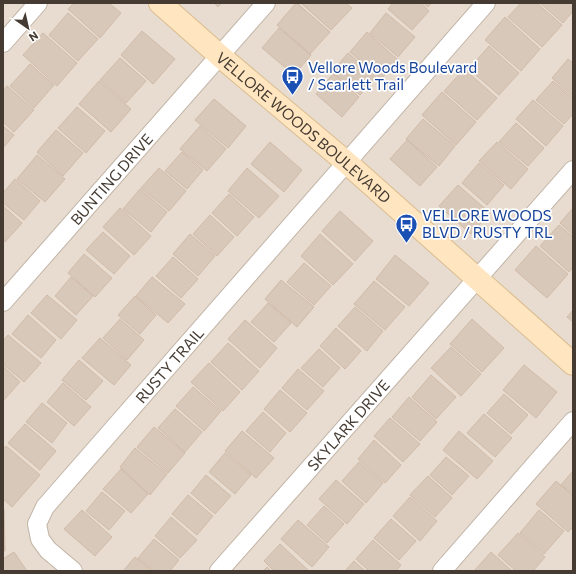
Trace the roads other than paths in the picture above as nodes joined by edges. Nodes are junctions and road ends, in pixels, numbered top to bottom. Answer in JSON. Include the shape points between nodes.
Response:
{"nodes":[{"id":1,"x":38,"y":3,"type":"edge"},
{"id":2,"x":160,"y":3,"type":"edge"},
{"id":3,"x":266,"y":3,"type":"edge"},
{"id":4,"x":486,"y":3,"type":"edge"},
{"id":5,"x":3,"y":43,"type":"edge"},
{"id":6,"x":220,"y":56,"type":"junction"},
{"id":7,"x":346,"y":162,"type":"junction"},
{"id":8,"x":573,"y":170,"type":"edge"},
{"id":9,"x":477,"y":279,"type":"junction"},
{"id":10,"x":3,"y":302,"type":"edge"},
{"id":11,"x":573,"y":364,"type":"edge"},
{"id":12,"x":573,"y":421,"type":"edge"},
{"id":13,"x":73,"y":571,"type":"edge"},
{"id":14,"x":219,"y":571,"type":"edge"},
{"id":15,"x":442,"y":571,"type":"edge"}],
"edges":[{"from":1,"to":5,"type":"street"},
{"from":2,"to":6,"type":"street","name":"VELLORE WOODS BOULEVARD"},
{"from":3,"to":6,"type":"street","name":"BUNTING DRIVE"},
{"from":4,"to":7,"type":"street","name":"RUSTY TRAIL"},
{"from":6,"to":7,"type":"street","name":"VELLORE WOODS BOULEVARD"},
{"from":6,"to":10,"type":"street","name":"BUNTING DRIVE"},
{"from":7,"to":9,"type":"street","name":"VELLORE WOODS BOULEVARD"},
{"from":7,"to":13,"type":"street","name":"RUSTY TRAIL","via":[[45,507],[38,524],[40,539],[48,550]]},
{"from":8,"to":9,"type":"street","name":"SKYLARK DRIVE"},
{"from":9,"to":11,"type":"street","name":"VELLORE WOODS BOULEVARD"},
{"from":9,"to":14,"type":"street","name":"SKYLARK DRIVE"},
{"from":12,"to":15,"type":"street"}]}
